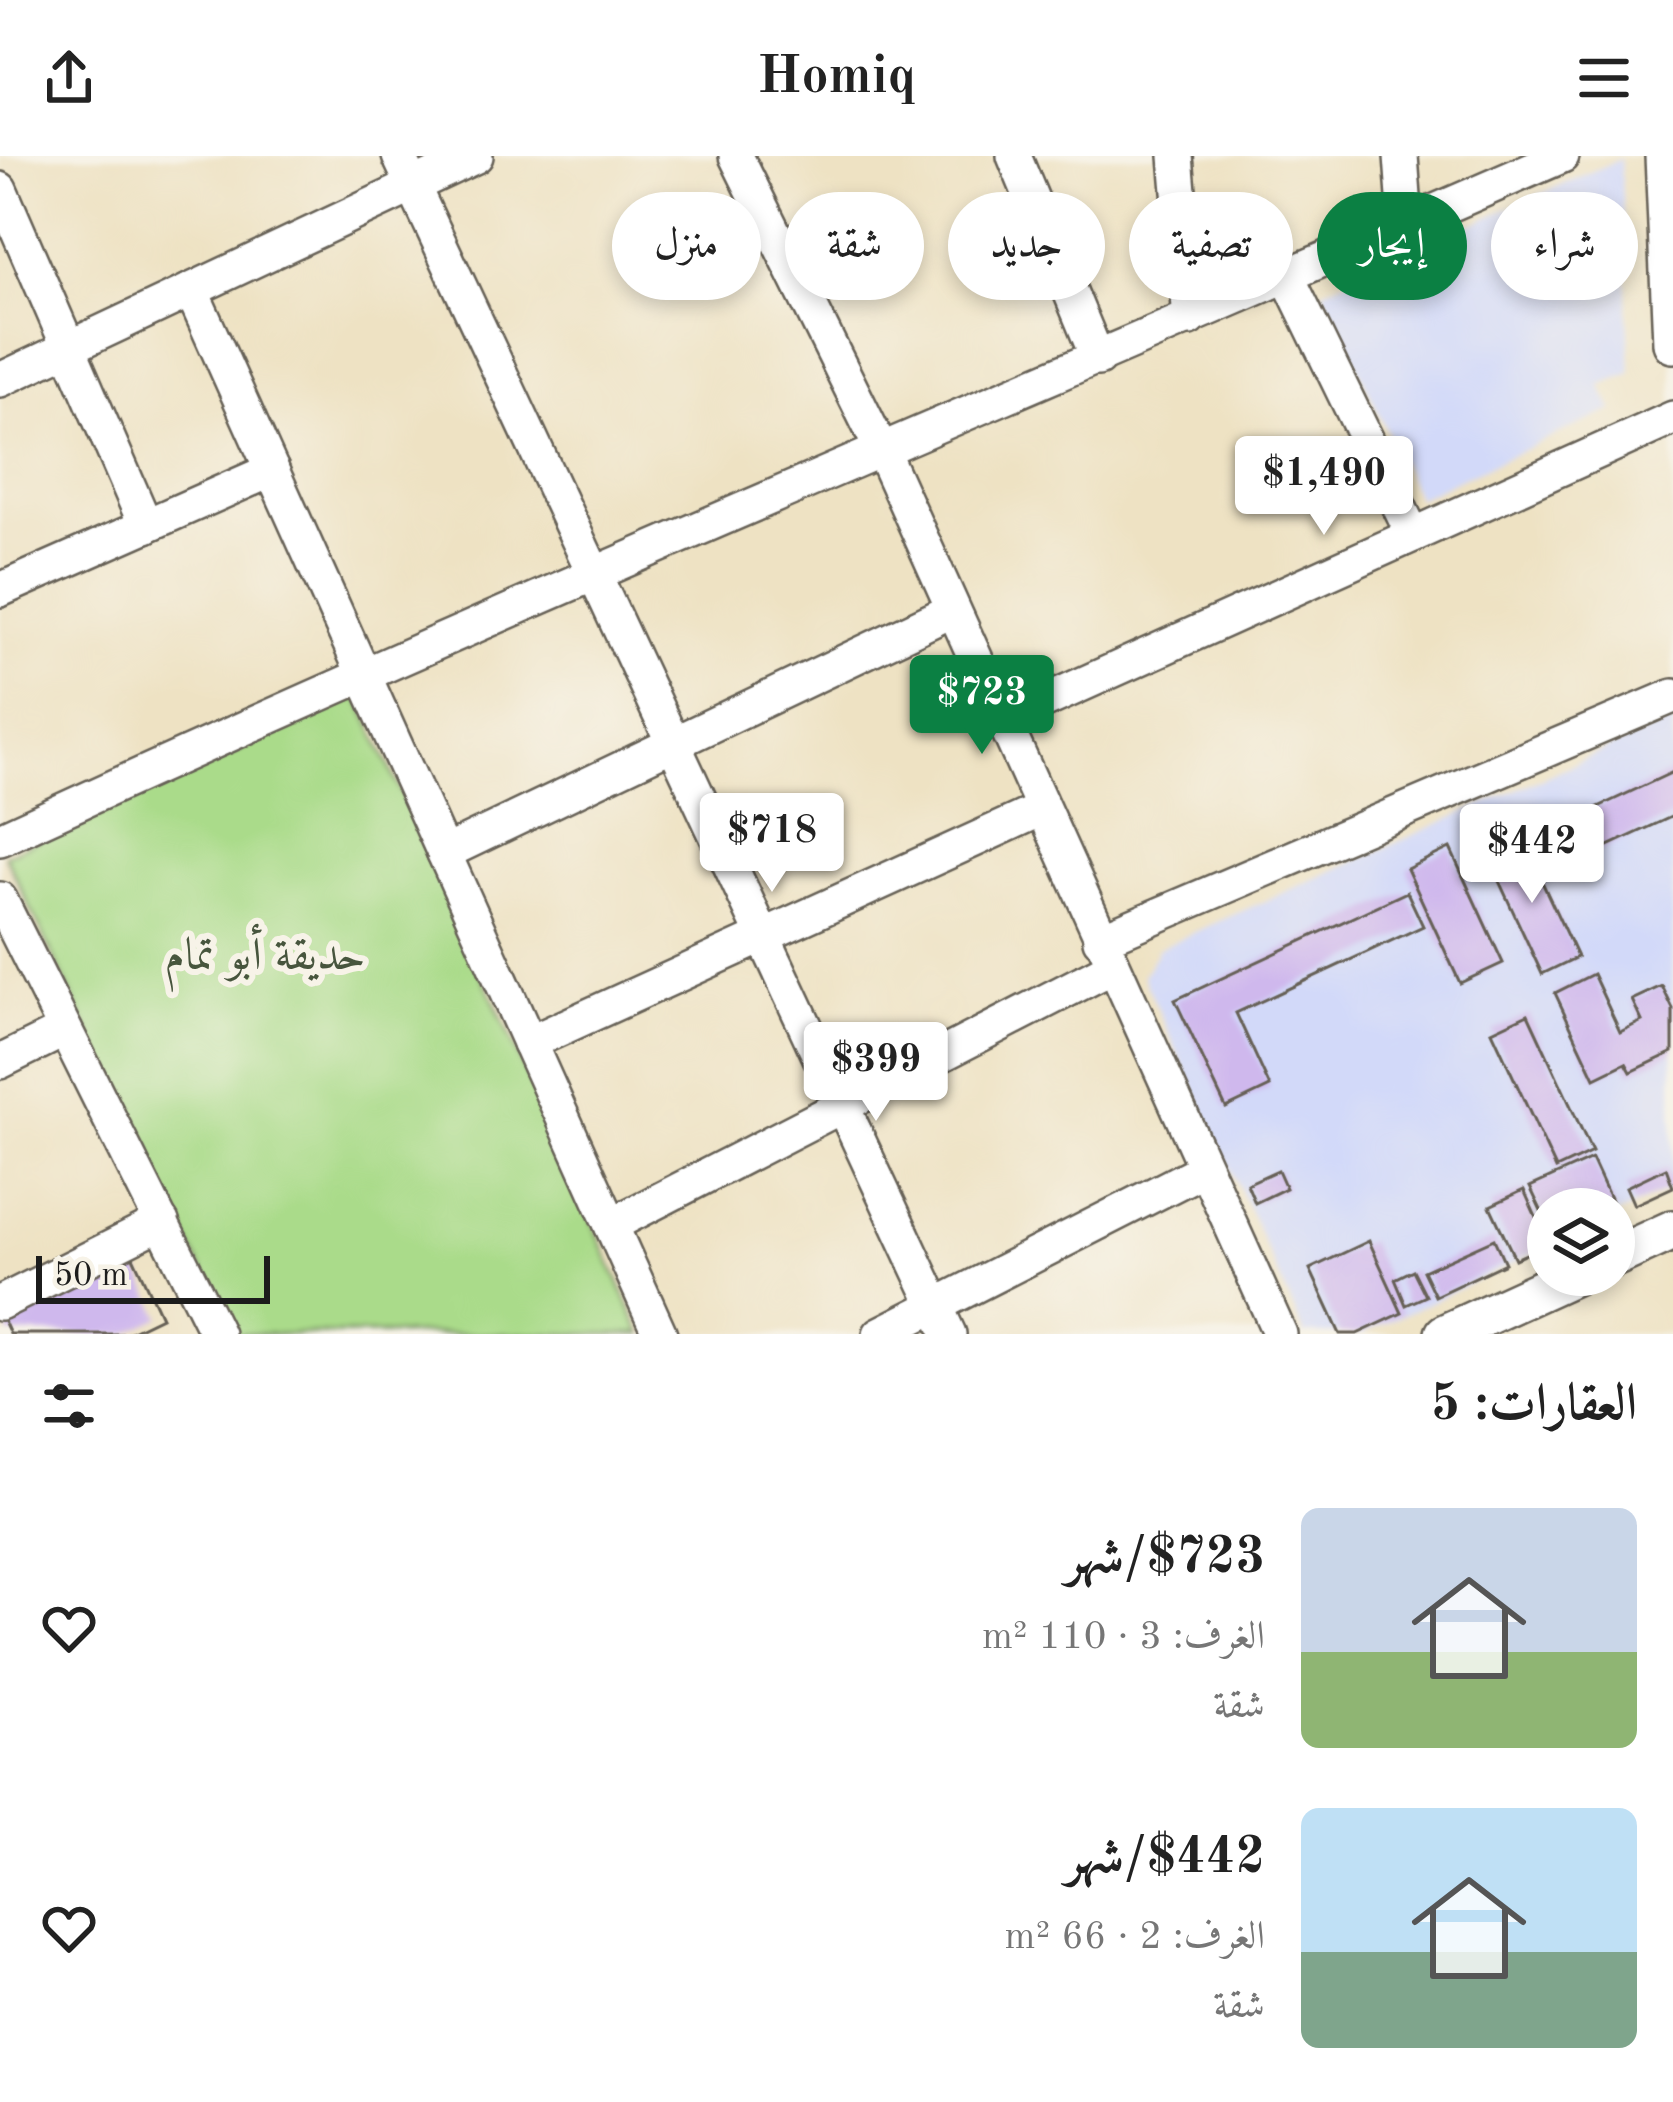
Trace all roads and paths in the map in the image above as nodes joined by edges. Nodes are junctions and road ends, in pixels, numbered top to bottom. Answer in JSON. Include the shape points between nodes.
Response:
{"nodes":[{"id":1,"x":476,"y":156,"type":"edge"},
{"id":2,"x":736,"y":156,"type":"edge"},
{"id":3,"x":1014,"y":156,"type":"edge"},
{"id":4,"x":1176,"y":156,"type":"edge"},
{"id":5,"x":1401,"y":156,"type":"edge"},
{"id":6,"x":1562,"y":156,"type":"edge"},
{"id":7,"x":1664,"y":156,"type":"edge"},
{"id":8,"x":406,"y":171,"type":"edge"},
{"id":9,"x":0,"y":189,"type":"edge"},
{"id":10,"x":1404,"y":192,"type":"edge"},
{"id":11,"x":1467,"y":197,"type":"edge"},
{"id":12,"x":1293,"y":288,"type":"edge"},
{"id":13,"x":191,"y":290,"type":"junction"},
{"id":14,"x":1233,"y":300,"type":"edge"},
{"id":15,"x":1190,"y":319,"type":"junction"},
{"id":16,"x":1673,"y":343,"type":"edge"},
{"id":17,"x":70,"y":347,"type":"junction"},
{"id":18,"x":1098,"y":359,"type":"junction"},
{"id":19,"x":0,"y":380,"type":"edge"},
{"id":20,"x":1673,"y":418,"type":"edge"},
{"id":21,"x":883,"y":453,"type":"junction"},
{"id":22,"x":272,"y":470,"type":"junction"},
{"id":23,"x":146,"y":526,"type":"junction"},
{"id":24,"x":1414,"y":535,"type":"junction"},
{"id":25,"x":596,"y":575,"type":"junction"},
{"id":26,"x":0,"y":590,"type":"edge"},
{"id":27,"x":953,"y":610,"type":"junction"},
{"id":28,"x":363,"y":672,"type":"junction"},
{"id":29,"x":1673,"y":696,"type":"edge"},
{"id":30,"x":1003,"y":720,"type":"junction"},
{"id":31,"x":675,"y":743,"type":"junction"},
{"id":32,"x":1042,"y":809,"type":"junction"},
{"id":33,"x":0,"y":839,"type":"edge"},
{"id":34,"x":444,"y":853,"type":"junction"},
{"id":35,"x":0,"y":899,"type":"edge"},
{"id":36,"x":764,"y":936,"type":"junction"},
{"id":37,"x":1106,"y":953,"type":"junction"},
{"id":38,"x":65,"y":1030,"type":"junction"},
{"id":39,"x":530,"y":1043,"type":"junction"},
{"id":40,"x":0,"y":1062,"type":"edge"},
{"id":41,"x":842,"y":1102,"type":"junction"},
{"id":42,"x":1204,"y":1169,"type":"junction"},
{"id":43,"x":162,"y":1222,"type":"junction"},
{"id":44,"x":611,"y":1225,"type":"junction"},
{"id":45,"x":1673,"y":1230,"type":"edge"},
{"id":46,"x":1635,"y":1247,"type":"edge"},
{"id":47,"x":1528,"y":1296,"type":"edge"},
{"id":48,"x":0,"y":1303,"type":"edge"},
{"id":49,"x":942,"y":1319,"type":"edge"},
{"id":50,"x":217,"y":1334,"type":"edge"},
{"id":51,"x":660,"y":1334,"type":"edge"},
{"id":52,"x":880,"y":1334,"type":"edge"},
{"id":53,"x":1280,"y":1334,"type":"edge"},
{"id":54,"x":1445,"y":1334,"type":"edge"}],
"edges":[{"from":1,"to":8,"type":"street"},
{"from":2,"to":21,"type":"street"},
{"from":3,"to":18,"type":"street"},
{"from":4,"to":15,"type":"street"},
{"from":5,"to":10,"type":"street"},
{"from":6,"to":11,"type":"street"},
{"from":7,"to":16,"type":"street"},
{"from":8,"to":13,"type":"street"},
{"from":8,"to":25,"type":"street"},
{"from":9,"to":17,"type":"street"},
{"from":12,"to":24,"type":"street"},
{"from":13,"to":17,"type":"street"},
{"from":13,"to":22,"type":"street"},
{"from":14,"to":15,"type":"street"},
{"from":15,"to":18,"type":"street"},
{"from":17,"to":19,"type":"street"},
{"from":17,"to":23,"type":"street"},
{"from":18,"to":21,"type":"street"},
{"from":20,"to":24,"type":"street"},
{"from":21,"to":25,"type":"street"},
{"from":21,"to":27,"type":"street"},
{"from":22,"to":23,"type":"street"},
{"from":22,"to":28,"type":"street"},
{"from":23,"to":26,"type":"street"},
{"from":24,"to":30,"type":"street"},
{"from":25,"to":28,"type":"street"},
{"from":25,"to":31,"type":"street"},
{"from":27,"to":30,"type":"street"},
{"from":27,"to":31,"type":"street"},
{"from":28,"to":33,"type":"street"},
{"from":28,"to":34,"type":"street"},
{"from":29,"to":37,"type":"street"},
{"from":30,"to":32,"type":"street"},
{"from":31,"to":34,"type":"street"},
{"from":31,"to":36,"type":"street"},
{"from":32,"to":36,"type":"street"},
{"from":32,"to":37,"type":"street"},
{"from":34,"to":39,"type":"street"},
{"from":35,"to":38,"type":"street"},
{"from":36,"to":39,"type":"street"},
{"from":36,"to":41,"type":"street"},
{"from":37,"to":41,"type":"street"},
{"from":37,"to":42,"type":"street"},
{"from":38,"to":40,"type":"street"},
{"from":38,"to":43,"type":"street"},
{"from":39,"to":44,"type":"street"},
{"from":41,"to":44,"type":"street"},
{"from":41,"to":49,"type":"street"},
{"from":42,"to":49,"type":"street"},
{"from":42,"to":53,"type":"street"},
{"from":43,"to":48,"type":"street"},
{"from":43,"to":50,"type":"street"},
{"from":44,"to":51,"type":"street"},
{"from":45,"to":46,"type":"street"},
{"from":47,"to":54,"type":"street"},
{"from":49,"to":52,"type":"street"}]}
